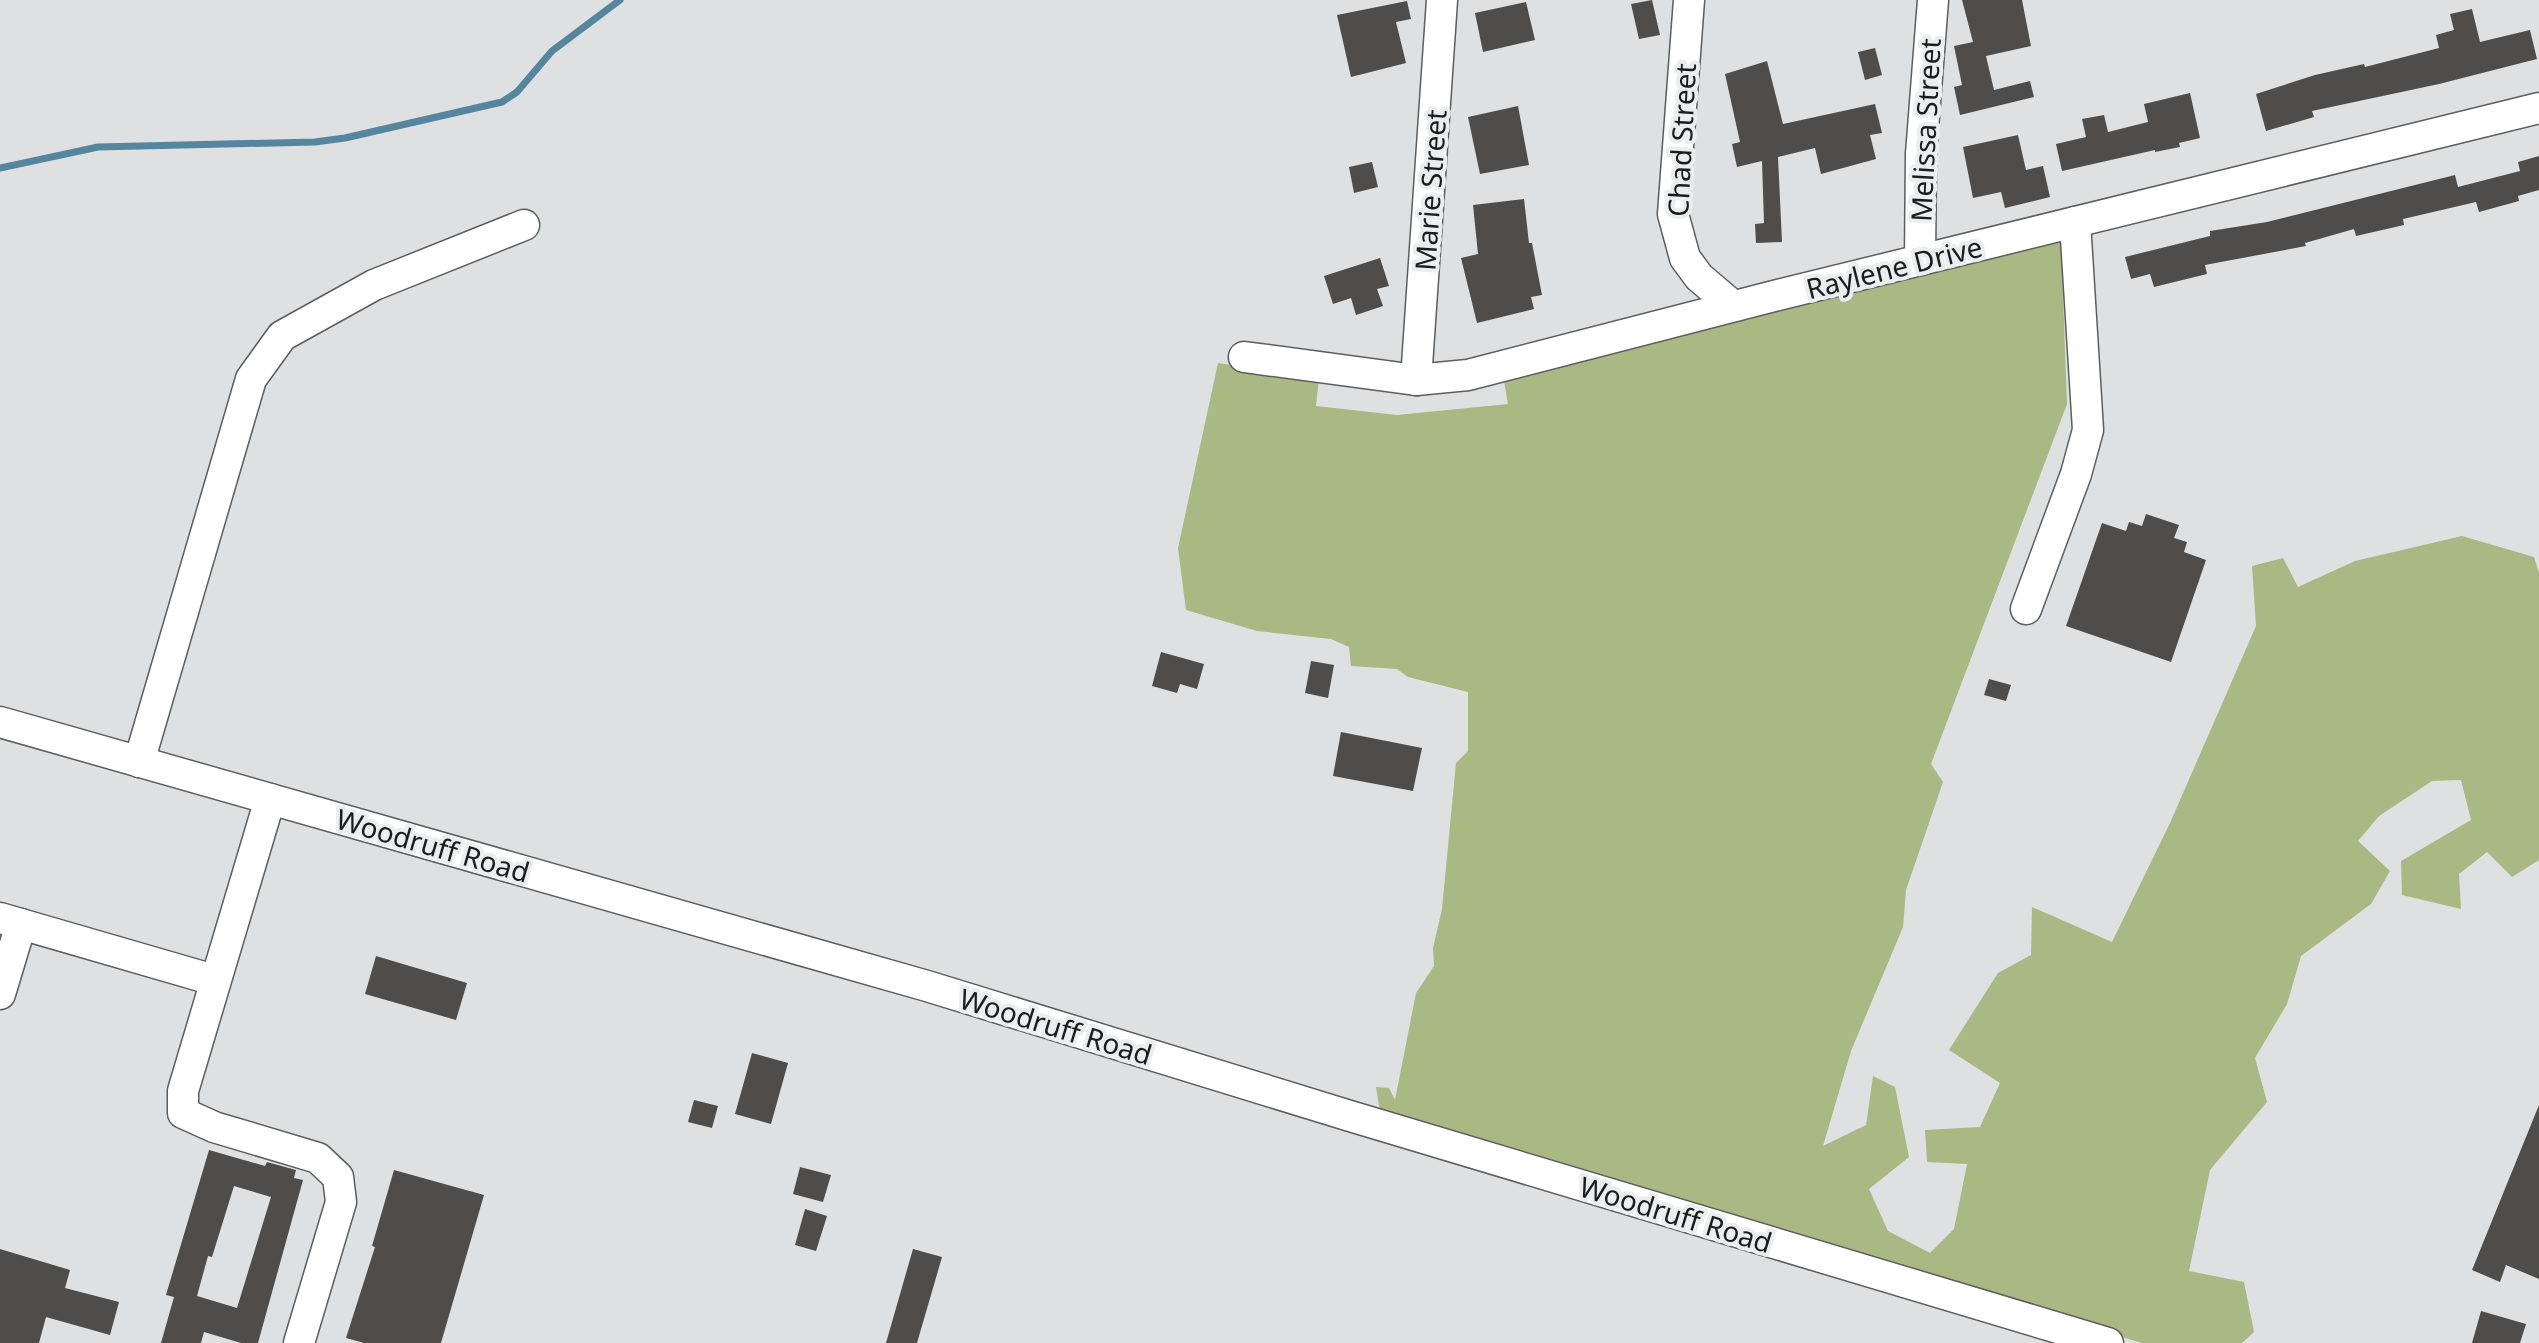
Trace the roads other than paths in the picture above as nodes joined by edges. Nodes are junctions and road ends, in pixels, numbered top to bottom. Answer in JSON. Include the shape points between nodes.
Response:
{"nodes":[{"id":1,"x":1442,"y":0,"type":"edge"},
{"id":2,"x":1689,"y":0,"type":"edge"},
{"id":3,"x":1933,"y":0,"type":"edge"},
{"id":4,"x":2539,"y":108,"type":"edge"},
{"id":5,"x":2075,"y":222,"type":"junction"},
{"id":6,"x":524,"y":225,"type":"dead end"},
{"id":7,"x":1920,"y":260,"type":"junction"},
{"id":8,"x":1733,"y":306,"type":"junction"},
{"id":9,"x":1244,"y":357,"type":"dead end"},
{"id":10,"x":1416,"y":380,"type":"junction"},
{"id":11,"x":2026,"y":609,"type":"dead end"},
{"id":12,"x":0,"y":722,"type":"edge"},
{"id":13,"x":139,"y":762,"type":"junction"},
{"id":14,"x":270,"y":799,"type":"junction"},
{"id":15,"x":10,"y":921,"type":"edge"},
{"id":16,"x":214,"y":980,"type":"junction"},
{"id":17,"x":0,"y":994,"type":"edge"},
{"id":18,"x":299,"y":1343,"type":"edge"},
{"id":19,"x":2108,"y":1343,"type":"edge"}],
"edges":[{"from":1,"to":10,"type":"street","name":"Marie Street"},
{"from":2,"to":8,"type":"street","name":"Chad Street","via":[[1673,214],[1685,258]]},
{"from":3,"to":7,"type":"street","name":"Melissa Street","via":[[1921,154]]},
{"from":4,"to":5,"type":"street","name":"Raylene Drive"},
{"from":5,"to":7,"type":"street","name":"Raylene Drive"},
{"from":5,"to":11,"type":"street","via":[[2088,430]]},
{"from":6,"to":13,"type":"street","via":[[360,292],[282,336],[251,379]]},
{"from":7,"to":8,"type":"street","name":"Raylene Drive"},
{"from":8,"to":10,"type":"street","name":"Raylene Drive","via":[[1468,375]]},
{"from":9,"to":10,"type":"street","name":"Raylene Drive"},
{"from":12,"to":13,"type":"street","name":"Woodruff Road"},
{"from":13,"to":14,"type":"street","name":"Woodruff Road"},
{"from":14,"to":16,"type":"street"},
{"from":14,"to":19,"type":"street","name":"Woodruff Road","via":[[927,986]]},
{"from":15,"to":16,"type":"street"},
{"from":15,"to":17,"type":"street"},
{"from":16,"to":18,"type":"street","via":[[183,1091],[183,1113],[318,1158],[338,1177],[341,1202]]}]}
